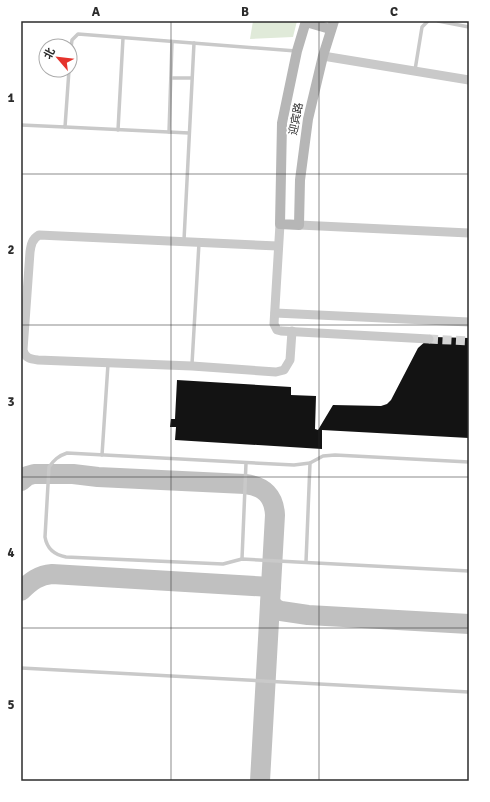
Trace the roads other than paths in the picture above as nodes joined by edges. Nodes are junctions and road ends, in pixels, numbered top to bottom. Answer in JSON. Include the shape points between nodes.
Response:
{"nodes":[{"id":1,"x":306,"y":21,"type":"edge"},
{"id":2,"x":428,"y":21,"type":"edge"},
{"id":3,"x":438,"y":21,"type":"edge"},
{"id":4,"x":332,"y":25,"type":"edge"},
{"id":5,"x":469,"y":27,"type":"edge"},
{"id":6,"x":74,"y":38,"type":"edge"},
{"id":7,"x":123,"y":38,"type":"junction"},
{"id":8,"x":172,"y":42,"type":"junction"},
{"id":9,"x":194,"y":43,"type":"junction"},
{"id":10,"x":297,"y":51,"type":"junction"},
{"id":11,"x":323,"y":56,"type":"junction"},
{"id":12,"x":415,"y":72,"type":"junction"},
{"id":13,"x":68,"y":78,"type":"edge"},
{"id":14,"x":171,"y":78,"type":"junction"},
{"id":15,"x":192,"y":78,"type":"junction"},
{"id":16,"x":469,"y":80,"type":"edge"},
{"id":17,"x":21,"y":125,"type":"edge"},
{"id":18,"x":65,"y":127,"type":"junction"},
{"id":19,"x":118,"y":130,"type":"junction"},
{"id":20,"x":169,"y":132,"type":"junction"},
{"id":21,"x":189,"y":133,"type":"junction"},
{"id":22,"x":280,"y":224,"type":"junction"},
{"id":23,"x":299,"y":225,"type":"junction"},
{"id":24,"x":469,"y":233,"type":"edge"},
{"id":25,"x":184,"y":241,"type":"junction"},
{"id":26,"x":199,"y":242,"type":"junction"},
{"id":27,"x":278,"y":246,"type":"junction"},
{"id":28,"x":275,"y":313,"type":"junction"},
{"id":29,"x":469,"y":322,"type":"edge"},
{"id":30,"x":292,"y":332,"type":"junction"},
{"id":31,"x":22,"y":335,"type":"edge"},
{"id":32,"x":428,"y":339,"type":"tunnel mouth"},
{"id":33,"x":108,"y":362,"type":"junction"},
{"id":34,"x":192,"y":366,"type":"junction"},
{"id":35,"x":102,"y":455,"type":"junction"},
{"id":36,"x":469,"y":462,"type":"edge"},
{"id":37,"x":246,"y":463,"type":"junction"},
{"id":38,"x":310,"y":463,"type":"junction"},
{"id":39,"x":242,"y":559,"type":"junction"},
{"id":40,"x":306,"y":562,"type":"junction"},
{"id":41,"x":469,"y":571,"type":"edge"},
{"id":42,"x":21,"y":668,"type":"edge"},
{"id":43,"x":469,"y":692,"type":"edge"}],
"edges":[{"from":1,"to":4,"type":"main road"},
{"from":1,"to":10,"type":"main road","name":"迎宾路"},
{"from":2,"to":12,"type":"lane","via":[[422,27]]},
{"from":3,"to":5,"type":"lane"},
{"from":4,"to":11,"type":"main road","name":"迎宾路"},
{"from":6,"to":7,"type":"lane","via":[[78,34]]},
{"from":7,"to":8,"type":"lane"},
{"from":7,"to":19,"type":"lane"},
{"from":8,"to":9,"type":"lane"},
{"from":8,"to":14,"type":"lane"},
{"from":9,"to":10,"type":"lane"},
{"from":9,"to":15,"type":"lane"},
{"from":10,"to":22,"type":"main road","name":"迎宾路","via":[[282,123]]},
{"from":11,"to":12,"type":"street"},
{"from":11,"to":23,"type":"main road","name":"迎宾路","via":[[303,147]]},
{"from":12,"to":16,"type":"street"},
{"from":13,"to":18,"type":"lane"},
{"from":14,"to":15,"type":"lane"},
{"from":14,"to":20,"type":"lane"},
{"from":15,"to":21,"type":"lane"},
{"from":17,"to":18,"type":"lane"},
{"from":18,"to":19,"type":"lane"},
{"from":19,"to":20,"type":"lane"},
{"from":20,"to":21,"type":"lane"},
{"from":21,"to":25,"type":"lane"},
{"from":22,"to":23,"type":"main road"},
{"from":22,"to":27,"type":"street"},
{"from":23,"to":24,"type":"street"},
{"from":25,"to":26,"type":"street"},
{"from":25,"to":31,"type":"street","via":[[36,236],[30,252]]},
{"from":26,"to":27,"type":"street"},
{"from":26,"to":34,"type":"lane"},
{"from":27,"to":28,"type":"street"},
{"from":28,"to":29,"type":"street"},
{"from":28,"to":30,"type":"street","via":[[275,328],[279,331]]},
{"from":30,"to":32,"type":"street"},
{"from":30,"to":34,"type":"street","via":[[289,364],[281,372]]},
{"from":31,"to":33,"type":"street","via":[[24,354],[31,360]]},
{"from":33,"to":34,"type":"street"},
{"from":33,"to":35,"type":"lane"},
{"from":35,"to":37,"type":"lane"},
{"from":35,"to":39,"type":"lane","via":[[60,455],[49,467],[45,538],[51,550],[66,557],[215,564]]},
{"from":36,"to":38,"type":"lane","via":[[335,455],[324,456]]},
{"from":37,"to":38,"type":"lane"},
{"from":37,"to":39,"type":"lane"},
{"from":38,"to":40,"type":"lane"},
{"from":39,"to":40,"type":"lane"},
{"from":40,"to":41,"type":"lane"},
{"from":42,"to":43,"type":"lane"}]}
